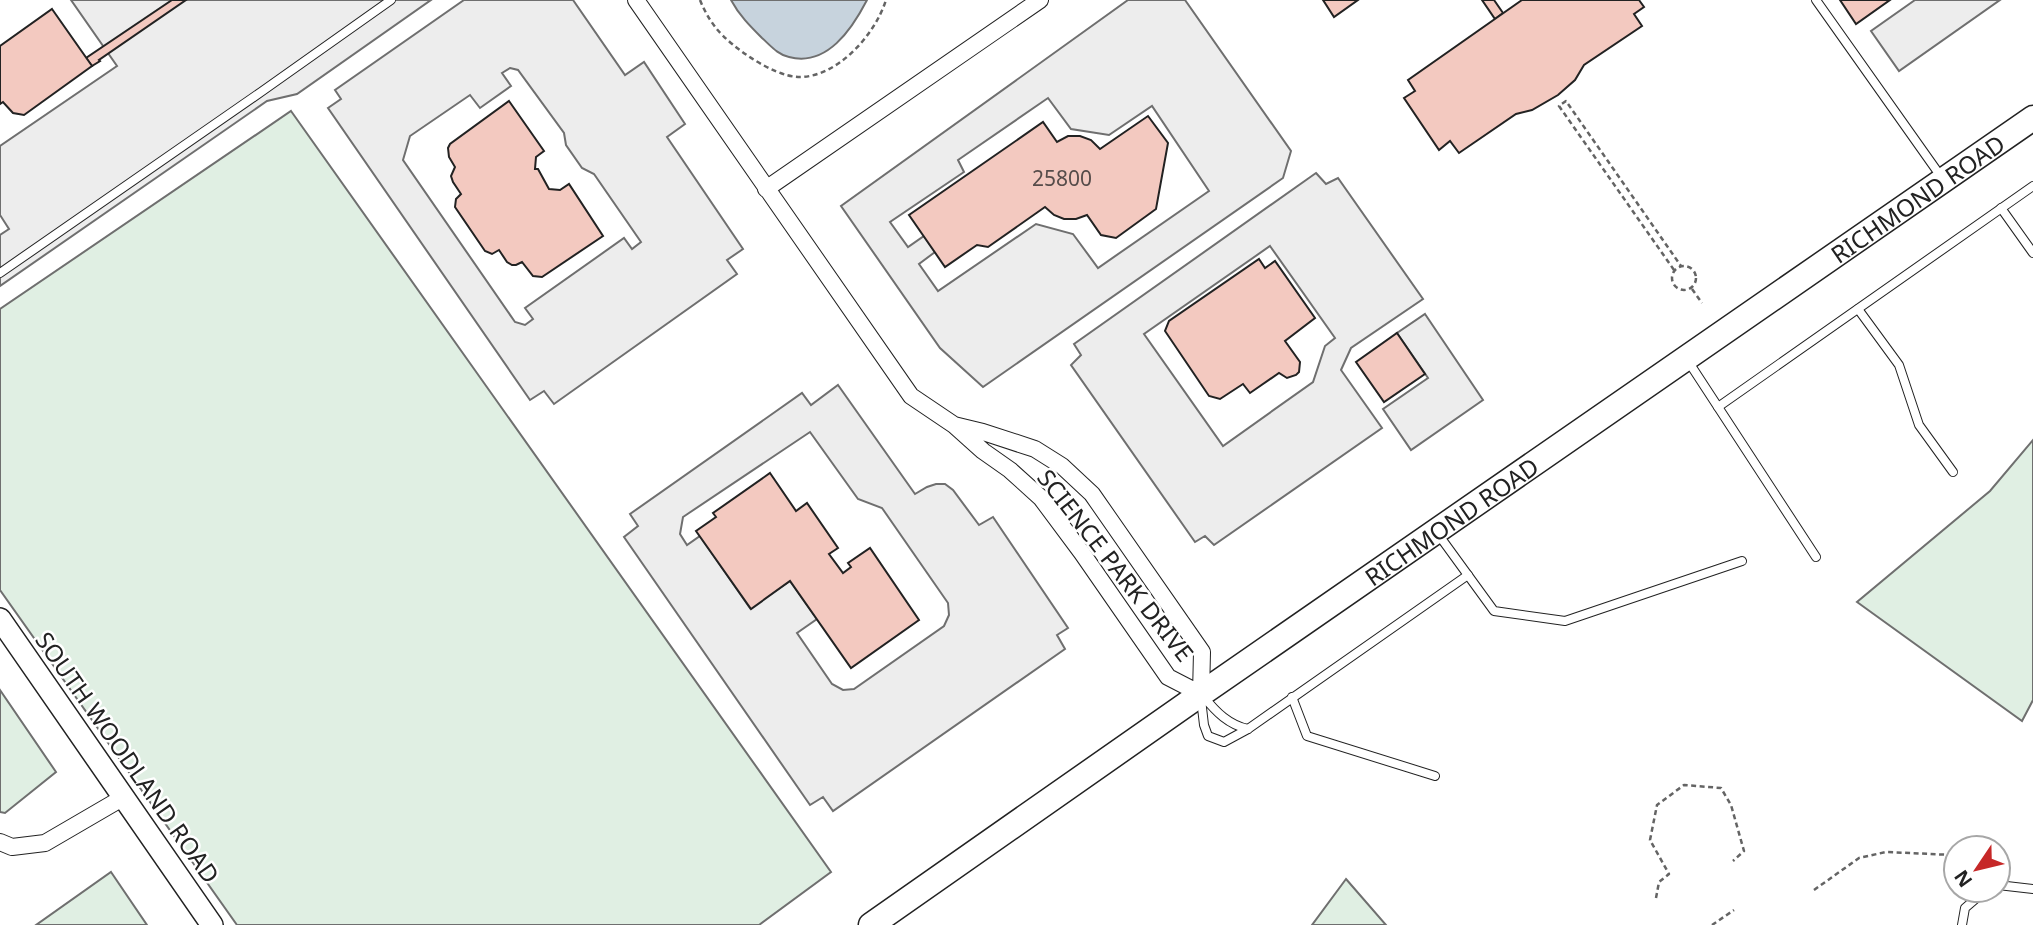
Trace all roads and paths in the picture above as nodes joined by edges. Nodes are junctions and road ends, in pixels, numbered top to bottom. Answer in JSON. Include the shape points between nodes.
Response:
{"nodes":[{"id":1,"x":391,"y":0,"type":"edge"},
{"id":2,"x":636,"y":0,"type":"edge"},
{"id":3,"x":700,"y":0,"type":"edge"},
{"id":4,"x":886,"y":0,"type":"edge"},
{"id":5,"x":1041,"y":0,"type":"edge"},
{"id":6,"x":1816,"y":0,"type":"edge"},
{"id":7,"x":2033,"y":118,"type":"edge"},
{"id":8,"x":1943,"y":180,"type":"junction"},
{"id":9,"x":2033,"y":186,"type":"edge"},
{"id":10,"x":766,"y":189,"type":"junction"},
{"id":11,"x":2001,"y":208,"type":"junction"},
{"id":12,"x":2033,"y":253,"type":"edge"},
{"id":13,"x":1681,"y":266,"type":"junction"},
{"id":14,"x":1674,"y":270,"type":"junction"},
{"id":15,"x":0,"y":273,"type":"edge"},
{"id":16,"x":1691,"y":288,"type":"junction"},
{"id":17,"x":1702,"y":303,"type":"dead end"},
{"id":18,"x":1858,"y":309,"type":"junction"},
{"id":19,"x":1686,"y":358,"type":"junction"},
{"id":20,"x":1718,"y":407,"type":"junction"},
{"id":21,"x":954,"y":425,"type":"junction"},
{"id":22,"x":1953,"y":472,"type":"dead end"},
{"id":23,"x":1436,"y":532,"type":"junction"},
{"id":24,"x":1816,"y":557,"type":"dead end"},
{"id":25,"x":1742,"y":561,"type":"dead end"},
{"id":26,"x":1468,"y":575,"type":"junction"},
{"id":27,"x":0,"y":619,"type":"edge"},
{"id":28,"x":1201,"y":694,"type":"junction"},
{"id":29,"x":1292,"y":697,"type":"junction"},
{"id":30,"x":1248,"y":729,"type":"junction"},
{"id":31,"x":1435,"y":776,"type":"dead end"},
{"id":32,"x":124,"y":797,"type":"junction"},
{"id":33,"x":0,"y":842,"type":"edge"},
{"id":34,"x":1942,"y":855,"type":"edge"},
{"id":35,"x":1733,"y":861,"type":"dead end"},
{"id":36,"x":2012,"y":886,"type":"edge"},
{"id":37,"x":2033,"y":888,"type":"edge"},
{"id":38,"x":1814,"y":890,"type":"dead end"},
{"id":39,"x":1656,"y":898,"type":"dead end"},
{"id":40,"x":1970,"y":904,"type":"edge"},
{"id":41,"x":1734,"y":910,"type":"dead end"},
{"id":42,"x":212,"y":925,"type":"edge"},
{"id":43,"x":871,"y":925,"type":"edge"},
{"id":44,"x":1712,"y":925,"type":"edge"},
{"id":45,"x":1962,"y":925,"type":"edge"}],
"edges":[{"from":1,"to":15,"type":"lane"},
{"from":2,"to":10,"type":"street","name":"SCIENCE PARK DRIVE"},
{"from":3,"to":4,"type":"path","via":[[717,30],[732,45],[775,71],[797,77],[821,73],[859,47]]},
{"from":5,"to":10,"type":"street"},
{"from":6,"to":8,"type":"lane"},
{"from":7,"to":8,"type":"main road","name":"RICHMOND ROAD"},
{"from":8,"to":19,"type":"main road","name":"RICHMOND ROAD"},
{"from":9,"to":11,"type":"lane"},
{"from":10,"to":21,"type":"street","name":"SCIENCE PARK DRIVE","via":[[911,396]]},
{"from":11,"to":12,"type":"lane"},
{"from":11,"to":18,"type":"lane"},
{"from":13,"to":14,"type":"path"},
{"from":13,"to":14,"type":"path","via":[[1566,101],[1559,106]]},
{"from":13,"to":16,"type":"path","via":[[1695,272]]},
{"from":14,"to":16,"type":"path","via":[[1674,285],[1681,290]]},
{"from":16,"to":17,"type":"path"},
{"from":18,"to":20,"type":"lane"},
{"from":18,"to":22,"type":"lane","via":[[1899,365],[1919,425]]},
{"from":19,"to":20,"type":"lane"},
{"from":19,"to":23,"type":"main road","name":"RICHMOND ROAD"},
{"from":20,"to":24,"type":"lane"},
{"from":21,"to":28,"type":"street","name":"SCIENCE PARK DRIVE","via":[[1041,498],[1168,677]]},
{"from":21,"to":28,"type":"street","name":"SCIENCE PARK DRIVE","via":[[1035,449],[1092,494],[1202,652]]},
{"from":23,"to":26,"type":"lane"},
{"from":23,"to":28,"type":"main road","name":"RICHMOND ROAD"},
{"from":25,"to":26,"type":"lane","via":[[1565,621],[1494,611]]},
{"from":26,"to":29,"type":"lane"},
{"from":27,"to":32,"type":"street","name":"SOUTH WOODLAND ROAD"},
{"from":28,"to":30,"type":"lane","via":[[1234,726]]},
{"from":28,"to":30,"type":"lane","via":[[1208,736],[1224,742]]},
{"from":28,"to":43,"type":"main road","name":"RICHMOND ROAD"},
{"from":29,"to":30,"type":"lane"},
{"from":29,"to":31,"type":"lane","via":[[1307,736]]},
{"from":32,"to":33,"type":"street","via":[[45,843],[12,847]]},
{"from":32,"to":42,"type":"street","name":"SOUTH WOODLAND ROAD"},
{"from":34,"to":38,"type":"path","via":[[1886,852],[1860,858]]},
{"from":35,"to":39,"type":"path","via":[[1744,851],[1731,805],[1721,788],[1684,785],[1657,805],[1650,840],[1669,874],[1659,882]]},
{"from":36,"to":37,"type":"lane"},
{"from":40,"to":45,"type":"lane"},
{"from":41,"to":44,"type":"path"}]}
